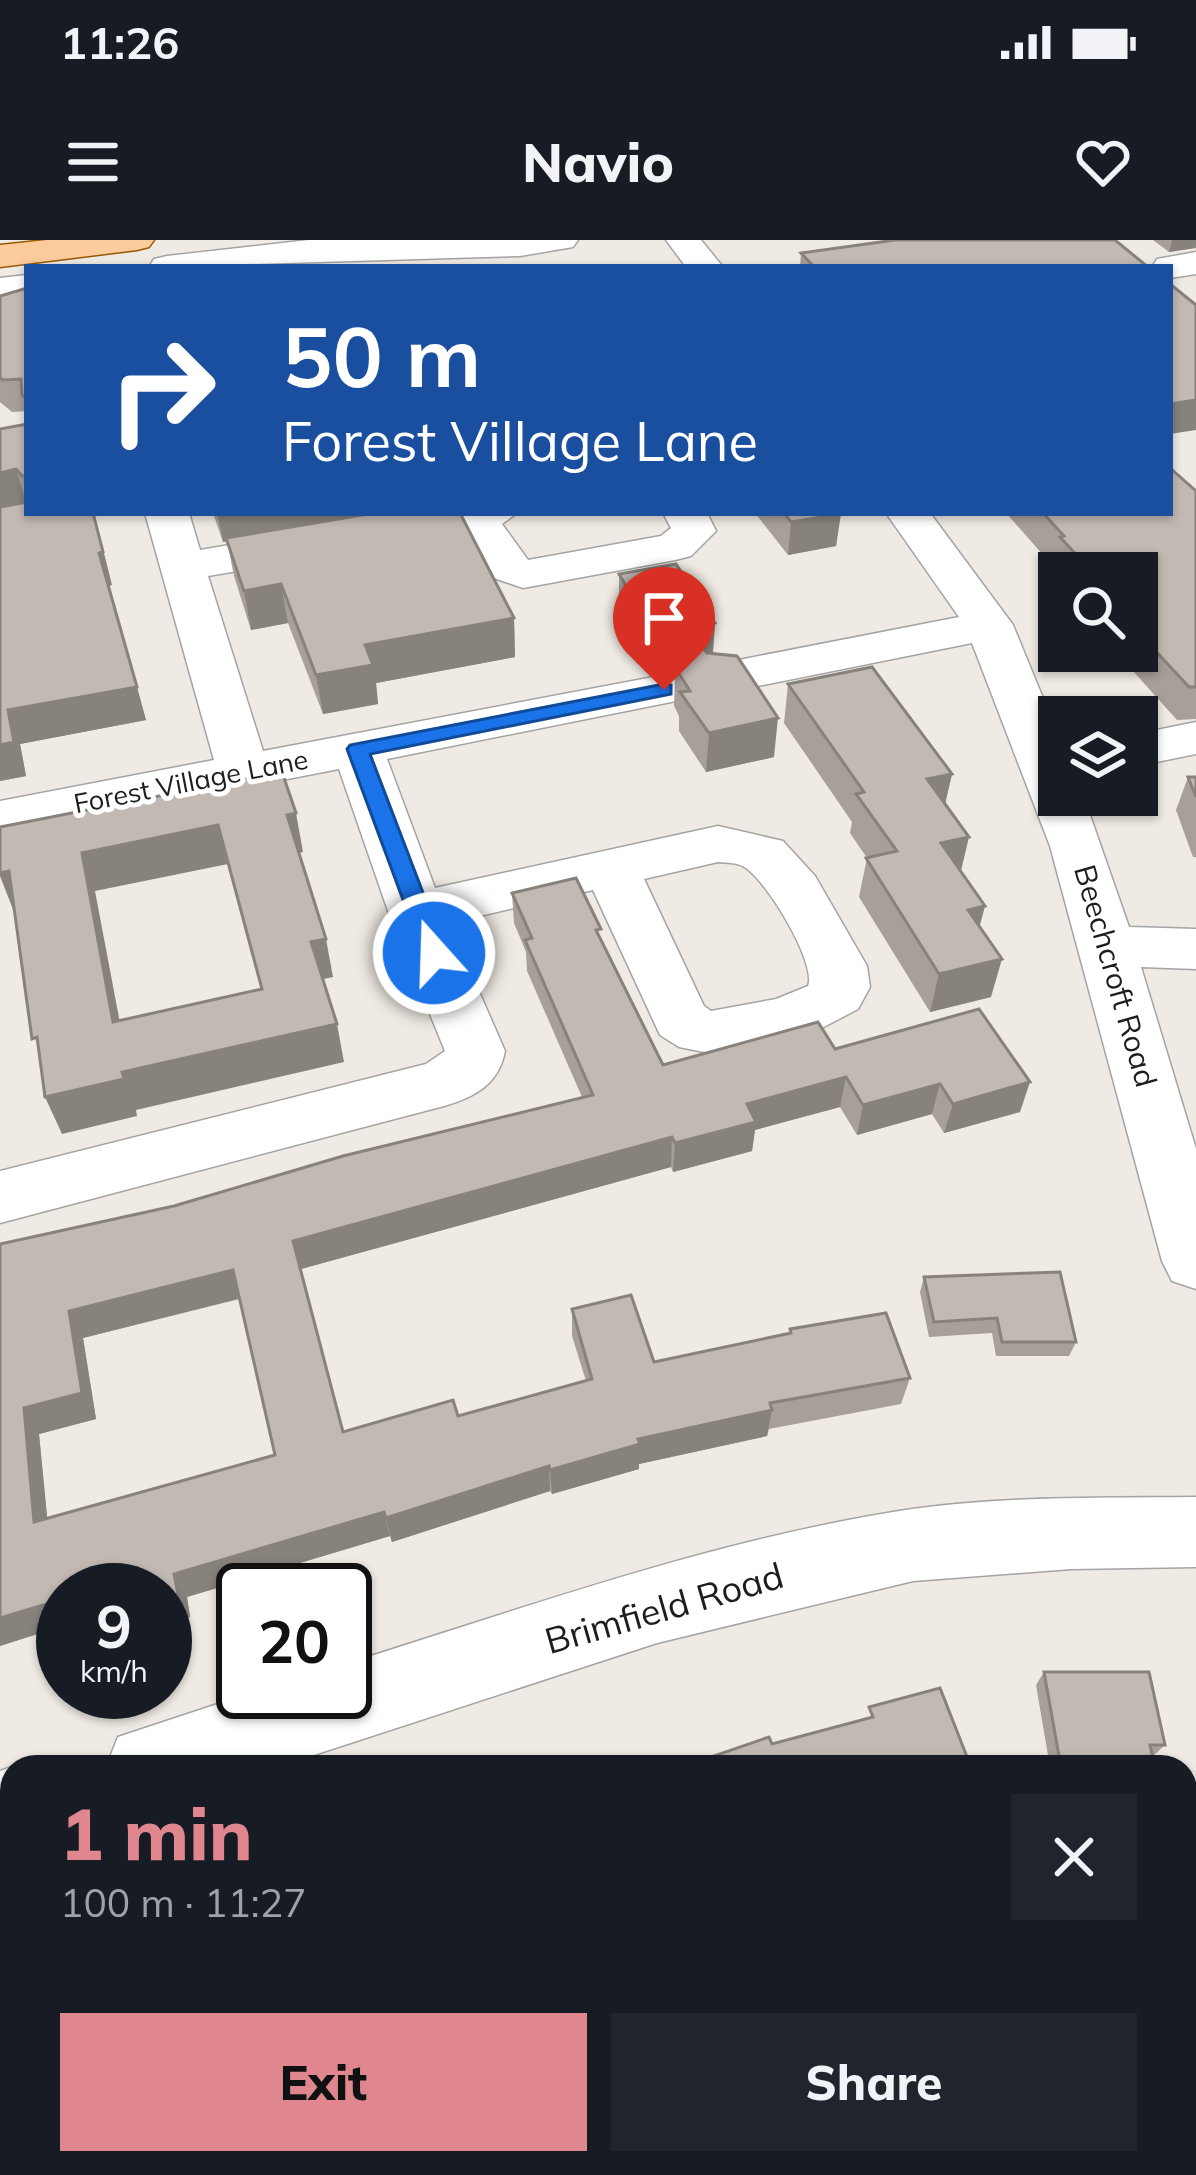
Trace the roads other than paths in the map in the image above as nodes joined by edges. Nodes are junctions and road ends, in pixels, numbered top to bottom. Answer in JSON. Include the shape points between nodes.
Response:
{"nodes":[{"id":1,"x":121,"y":240,"type":"edge"},
{"id":2,"x":137,"y":240,"type":"edge"},
{"id":3,"x":683,"y":240,"type":"edge"},
{"id":4,"x":83,"y":246,"type":"junction"},
{"id":5,"x":572,"y":252,"type":"edge"},
{"id":6,"x":0,"y":256,"type":"edge"},
{"id":7,"x":193,"y":264,"type":"edge"},
{"id":8,"x":467,"y":264,"type":"edge"},
{"id":9,"x":703,"y":264,"type":"edge"},
{"id":10,"x":168,"y":516,"type":"edge"},
{"id":11,"x":479,"y":516,"type":"edge"},
{"id":12,"x":485,"y":516,"type":"edge"},
{"id":13,"x":686,"y":516,"type":"edge"},
{"id":14,"x":910,"y":516,"type":"edge"},
{"id":15,"x":183,"y":567,"type":"junction"},
{"id":16,"x":989,"y":626,"type":"junction"},
{"id":17,"x":723,"y":678,"type":"edge"},
{"id":18,"x":664,"y":690,"type":"edge"},
{"id":19,"x":1038,"y":735,"type":"edge"},
{"id":20,"x":1196,"y":737,"type":"edge"},
{"id":21,"x":1158,"y":746,"type":"edge"},
{"id":22,"x":358,"y":749,"type":"junction"},
{"id":23,"x":244,"y":771,"type":"junction"},
{"id":24,"x":1068,"y":816,"type":"edge"},
{"id":25,"x":0,"y":818,"type":"edge"},
{"id":26,"x":611,"y":868,"type":"dead end"},
{"id":27,"x":416,"y":911,"type":"junction"},
{"id":28,"x":1109,"y":946,"type":"junction"},
{"id":29,"x":1196,"y":949,"type":"edge"},
{"id":30,"x":0,"y":1197,"type":"edge"},
{"id":31,"x":1196,"y":1261,"type":"edge"},
{"id":32,"x":1196,"y":1532,"type":"edge"},
{"id":33,"x":186,"y":1755,"type":"edge"}],
"edges":[{"from":1,"to":4,"type":"main road"},
{"from":2,"to":4,"type":"main road"},
{"from":3,"to":9,"type":"street"},
{"from":4,"to":6,"type":"main road"},
{"from":5,"to":7,"type":"street","via":[[330,248]]},
{"from":5,"to":8,"type":"street"},
{"from":10,"to":15,"type":"street"},
{"from":11,"to":15,"type":"street"},
{"from":12,"to":13,"type":"street","via":[[504,566],[523,574],[675,547],[694,531]]},
{"from":14,"to":16,"type":"street","name":"Beechcroft Road"},
{"from":15,"to":23,"type":"street"},
{"from":16,"to":17,"type":"street"},
{"from":16,"to":19,"type":"street","name":"Beechcroft Road"},
{"from":18,"to":22,"type":"street","name":"Forest Village Lane"},
{"from":20,"to":21,"type":"street"},
{"from":22,"to":23,"type":"street","name":"Forest Village Lane"},
{"from":22,"to":27,"type":"street"},
{"from":23,"to":25,"type":"street","name":"Forest Village Lane"},
{"from":24,"to":28,"type":"street","name":"Beechcroft Road"},
{"from":26,"to":27,"type":"street"},
{"from":27,"to":30,"type":"street","via":[[475,1051],[472,1065],[444,1083]]},
{"from":28,"to":29,"type":"street"},
{"from":28,"to":31,"type":"street","name":"Beechcroft Road"},
{"from":32,"to":33,"type":"street","name":"Brimfield Road","via":[[913,1545],[812,1567],[657,1605]]}]}
